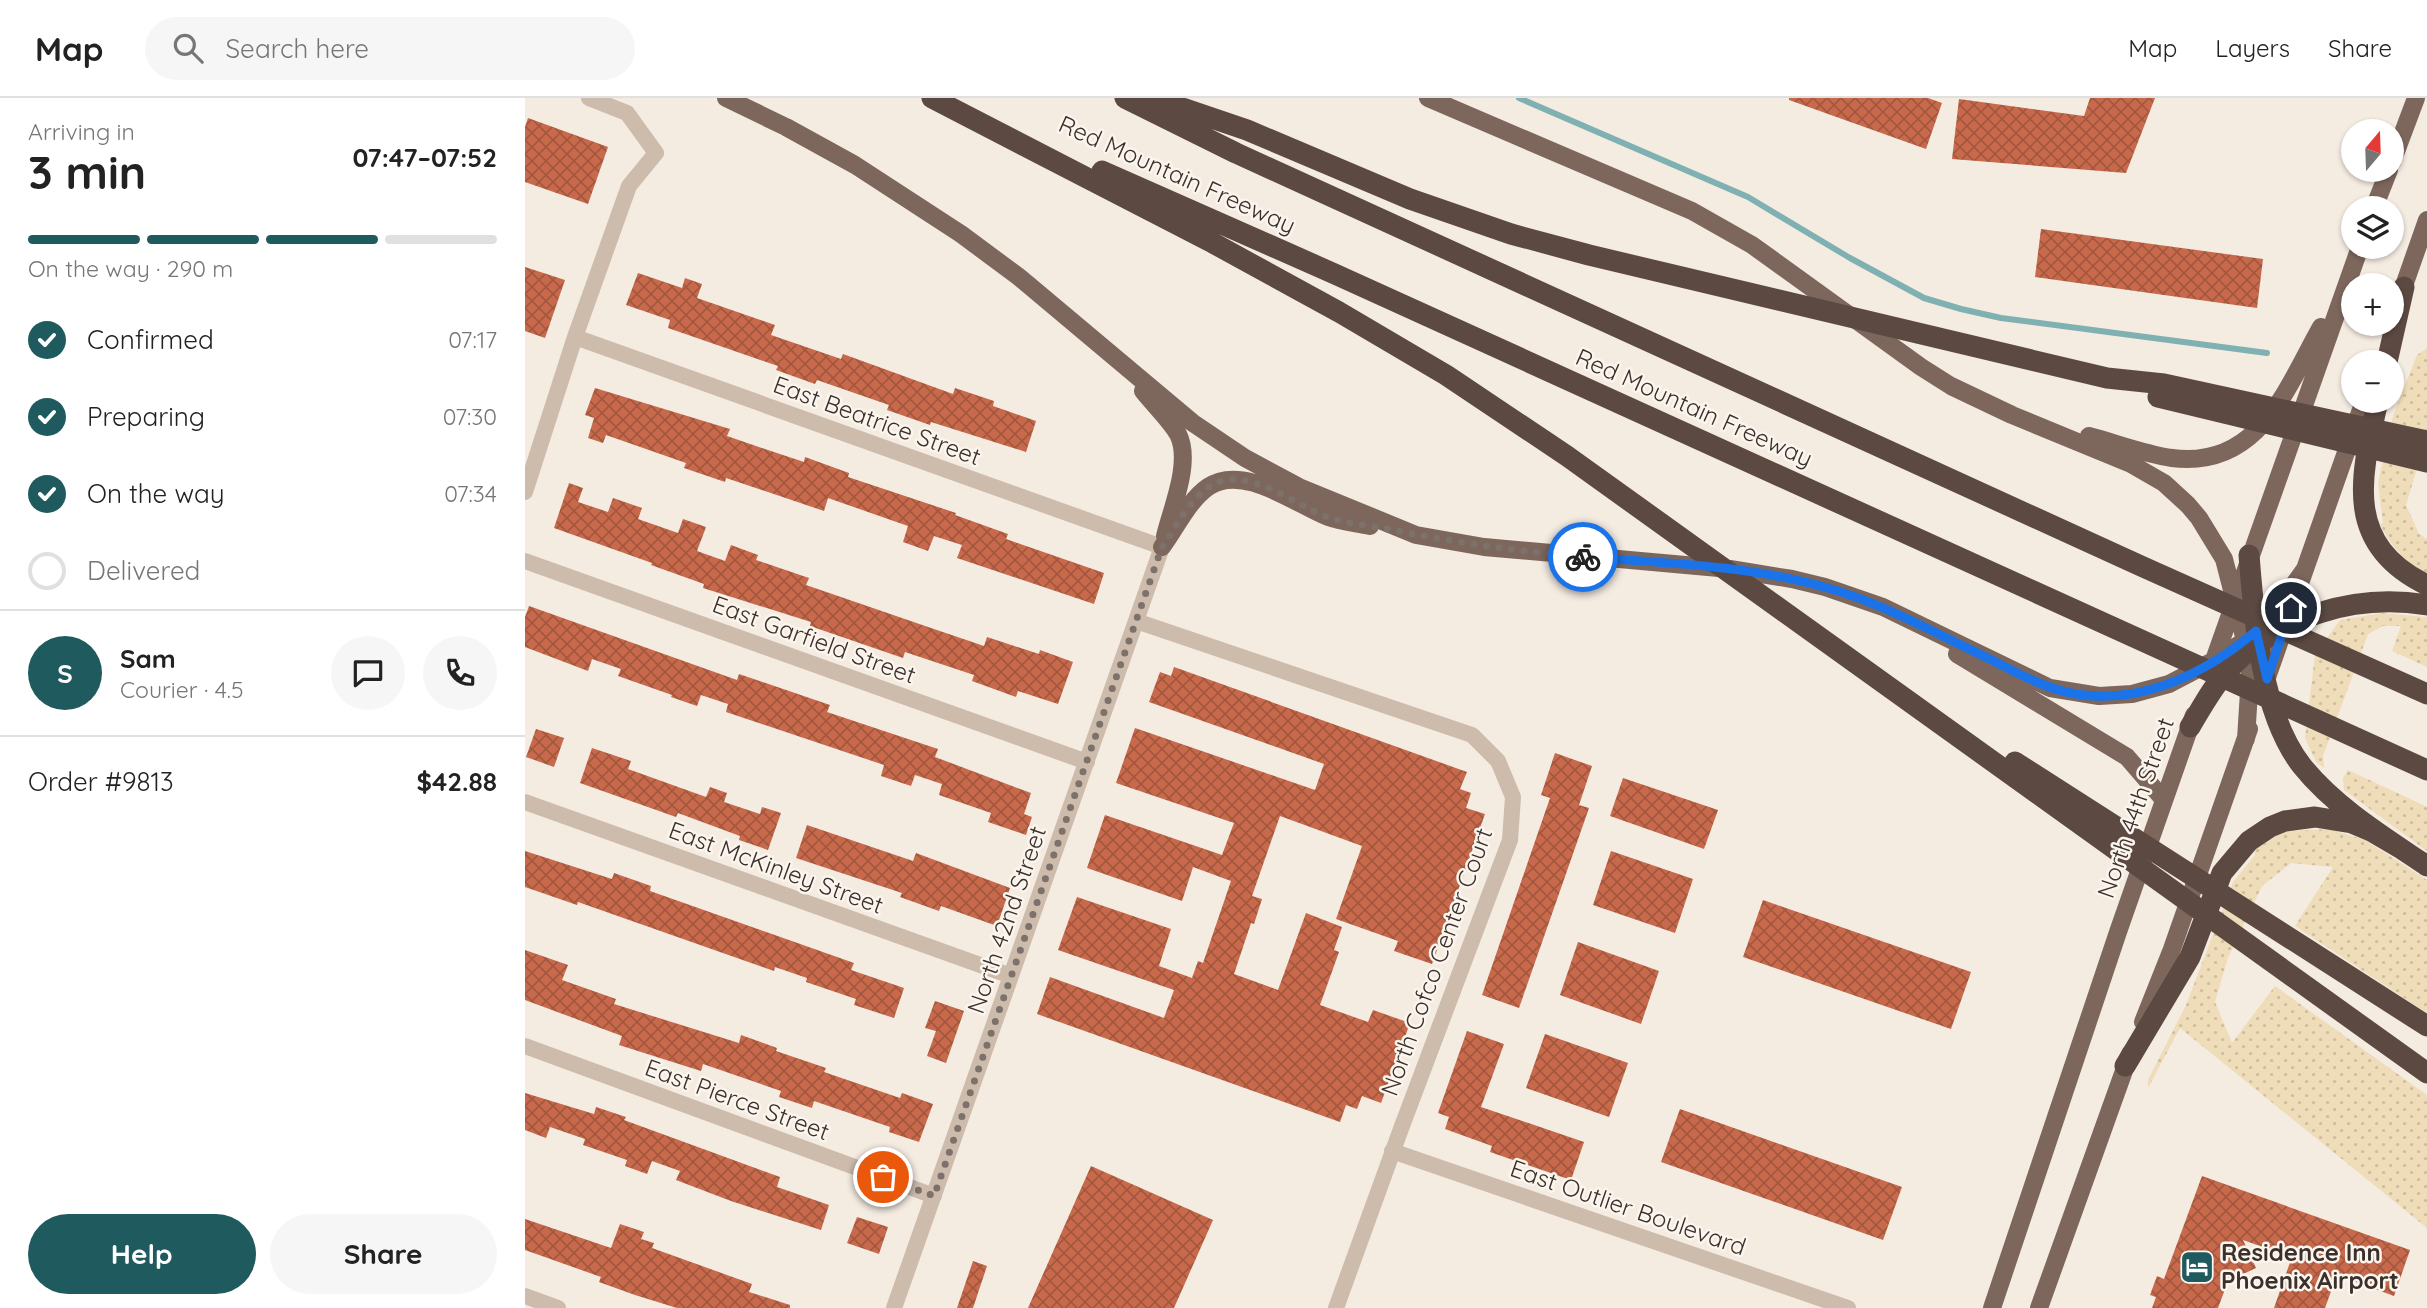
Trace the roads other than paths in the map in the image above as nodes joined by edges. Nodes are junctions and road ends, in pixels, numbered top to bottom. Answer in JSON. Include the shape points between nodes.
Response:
{"nodes":[{"id":1,"x":589,"y":98,"type":"edge"},
{"id":2,"x":726,"y":98,"type":"edge"},
{"id":3,"x":935,"y":98,"type":"edge"},
{"id":4,"x":1125,"y":98,"type":"edge"},
{"id":5,"x":1153,"y":98,"type":"edge"},
{"id":6,"x":1428,"y":98,"type":"edge"},
{"id":7,"x":2416,"y":98,"type":"edge"},
{"id":8,"x":2405,"y":127,"type":"edge"},
{"id":9,"x":2427,"y":220,"type":"edge"},
{"id":10,"x":2404,"y":287,"type":"edge"},
{"id":11,"x":2341,"y":293,"type":"edge"},
{"id":12,"x":2341,"y":297,"type":"edge"},
{"id":13,"x":576,"y":337,"type":"junction"},
{"id":14,"x":1118,"y":361,"type":"junction"},
{"id":15,"x":2107,"y":378,"type":"junction"},
{"id":16,"x":2360,"y":413,"type":"edge"},
{"id":17,"x":2376,"y":413,"type":"edge"},
{"id":18,"x":2011,"y":415,"type":"junction"},
{"id":19,"x":2427,"y":441,"type":"edge"},
{"id":20,"x":2427,"y":462,"type":"edge"},
{"id":21,"x":525,"y":492,"type":"edge"},
{"id":22,"x":1416,"y":535,"type":"junction"},
{"id":23,"x":1162,"y":547,"type":"junction"},
{"id":24,"x":2249,"y":555,"type":"junction"},
{"id":25,"x":525,"y":561,"type":"edge"},
{"id":26,"x":2305,"y":569,"type":"junction"},
{"id":27,"x":2427,"y":585,"type":"edge"},
{"id":28,"x":2235,"y":600,"type":"junction"},
{"id":29,"x":2427,"y":605,"type":"edge"},
{"id":30,"x":1883,"y":607,"type":"junction"},
{"id":31,"x":1136,"y":621,"type":"junction"},
{"id":32,"x":2285,"y":627,"type":"junction"},
{"id":33,"x":2252,"y":642,"type":"junction"},
{"id":34,"x":2213,"y":661,"type":"junction"},
{"id":35,"x":2267,"y":679,"type":"junction"},
{"id":36,"x":1893,"y":690,"type":"junction"},
{"id":37,"x":2427,"y":694,"type":"edge"},
{"id":38,"x":2190,"y":727,"type":"junction"},
{"id":39,"x":2246,"y":739,"type":"junction"},
{"id":40,"x":1087,"y":762,"type":"junction"},
{"id":41,"x":2427,"y":770,"type":"edge"},
{"id":42,"x":2164,"y":800,"type":"junction"},
{"id":43,"x":525,"y":802,"type":"edge"},
{"id":44,"x":2400,"y":848,"type":"junction"},
{"id":45,"x":2427,"y":866,"type":"edge"},
{"id":46,"x":1011,"y":976,"type":"junction"},
{"id":47,"x":2427,"y":1026,"type":"edge"},
{"id":48,"x":525,"y":1046,"type":"edge"},
{"id":49,"x":2125,"y":1066,"type":"junction"},
{"id":50,"x":2427,"y":1073,"type":"edge"},
{"id":51,"x":1392,"y":1151,"type":"junction"},
{"id":52,"x":934,"y":1196,"type":"junction"},
{"id":53,"x":525,"y":1296,"type":"edge"},
{"id":54,"x":558,"y":1308,"type":"edge"},
{"id":55,"x":894,"y":1308,"type":"edge"},
{"id":56,"x":1336,"y":1308,"type":"edge"},
{"id":57,"x":1848,"y":1308,"type":"edge"},
{"id":58,"x":1992,"y":1308,"type":"edge"},
{"id":59,"x":2039,"y":1308,"type":"edge"}],
"edges":[{"from":1,"to":13,"type":"street","via":[[627,113],[656,153],[629,186]]},
{"from":2,"to":14,"type":"main road","via":[[822,146],[935,216],[1019,277]]},
{"from":3,"to":36,"type":"highway","via":[[1393,343],[1645,511]]},
{"from":3,"to":41,"type":"highway","name":"Red Mountain Freeway","via":[[1337,275]]},
{"from":4,"to":37,"type":"highway","name":"Red Mountain Freeway"},
{"from":5,"to":15,"type":"highway","via":[[1247,130],[1342,172],[1480,223],[1589,255]]},
{"from":6,"to":18,"type":"main road","via":[[1721,226],[1921,367]]},
{"from":7,"to":8,"type":"main road"},
{"from":9,"to":10,"type":"main road"},
{"from":11,"to":18,"type":"main road","via":[[2263,426],[2223,454],[2200,459],[2161,456]]},
{"from":12,"to":24,"type":"main road","name":"North 44th Street"},
{"from":13,"to":21,"type":"street"},
{"from":13,"to":23,"type":"street","name":"East Beatrice Street"},
{"from":14,"to":22,"type":"main road","via":[[1193,423],[1245,458],[1299,487]]},
{"from":14,"to":23,"type":"main road","via":[[1177,433],[1183,450],[1184,467]]},
{"from":15,"to":19,"type":"highway","via":[[2164,384]]},
{"from":15,"to":20,"type":"highway","via":[[2164,399]]},
{"from":16,"to":26,"type":"main road"},
{"from":17,"to":27,"type":"highway","via":[[2363,476],[2366,515],[2390,559]]},
{"from":18,"to":28,"type":"main road","via":[[2131,464],[2177,494],[2218,548]]},
{"from":22,"to":23,"type":"main road","via":[[1331,518],[1253,482],[1234,479],[1215,483],[1200,494]]},
{"from":22,"to":30,"type":"main road","via":[[1484,547],[1760,573],[1825,587]]},
{"from":23,"to":31,"type":"street","name":"North 42nd Street"},
{"from":24,"to":28,"type":"main road","name":"North 44th Street"},
{"from":24,"to":33,"type":"highway"},
{"from":25,"to":40,"type":"street","name":"East Garfield Street"},
{"from":26,"to":32,"type":"main road"},
{"from":26,"to":33,"type":"main road"},
{"from":28,"to":33,"type":"main road"},
{"from":28,"to":34,"type":"main road","name":"North 44th Street"},
{"from":29,"to":32,"type":"highway","via":[[2390,600],[2360,603],[2314,614]]},
{"from":30,"to":34,"type":"main road","via":[[2034,681],[2083,695],[2150,690],[2178,681]]},
{"from":30,"to":42,"type":"main road","via":[[2127,757]]},
{"from":31,"to":40,"type":"street","name":"North 42nd Street"},
{"from":31,"to":51,"type":"street","name":"North Cofco Center Court","via":[[1472,734],[1498,761],[1513,797],[1510,840]]},
{"from":32,"to":33,"type":"highway"},
{"from":32,"to":35,"type":"main road"},
{"from":33,"to":34,"type":"main road"},
{"from":33,"to":35,"type":"highway"},
{"from":33,"to":38,"type":"highway"},
{"from":33,"to":39,"type":"main road"},
{"from":34,"to":38,"type":"main road","name":"North 44th Street"},
{"from":35,"to":39,"type":"main road"},
{"from":35,"to":44,"type":"highway","via":[[2278,721],[2301,765],[2344,806]]},
{"from":36,"to":47,"type":"highway","via":[[2054,786]]},
{"from":36,"to":50,"type":"highway"},
{"from":38,"to":42,"type":"main road","name":"North 44th Street"},
{"from":39,"to":49,"type":"main road"},
{"from":40,"to":46,"type":"street","name":"North 42nd Street"},
{"from":42,"to":58,"type":"main road","name":"North 44th Street"},
{"from":43,"to":46,"type":"street","name":"East McKinley Street"},
{"from":44,"to":45,"type":"highway"},
{"from":44,"to":49,"type":"highway","via":[[2352,823],[2315,817],[2284,821],[2249,841],[2222,873],[2190,957]]},
{"from":46,"to":52,"type":"street","name":"North 42nd Street"},
{"from":48,"to":52,"type":"street","name":"East Pierce Street"},
{"from":49,"to":59,"type":"main road"},
{"from":51,"to":56,"type":"street","name":"North Cofco Center Court"},
{"from":51,"to":57,"type":"street","name":"East Outlier Boulevard"},
{"from":52,"to":55,"type":"street","name":"North 42nd Street"},
{"from":53,"to":54,"type":"street"}]}
